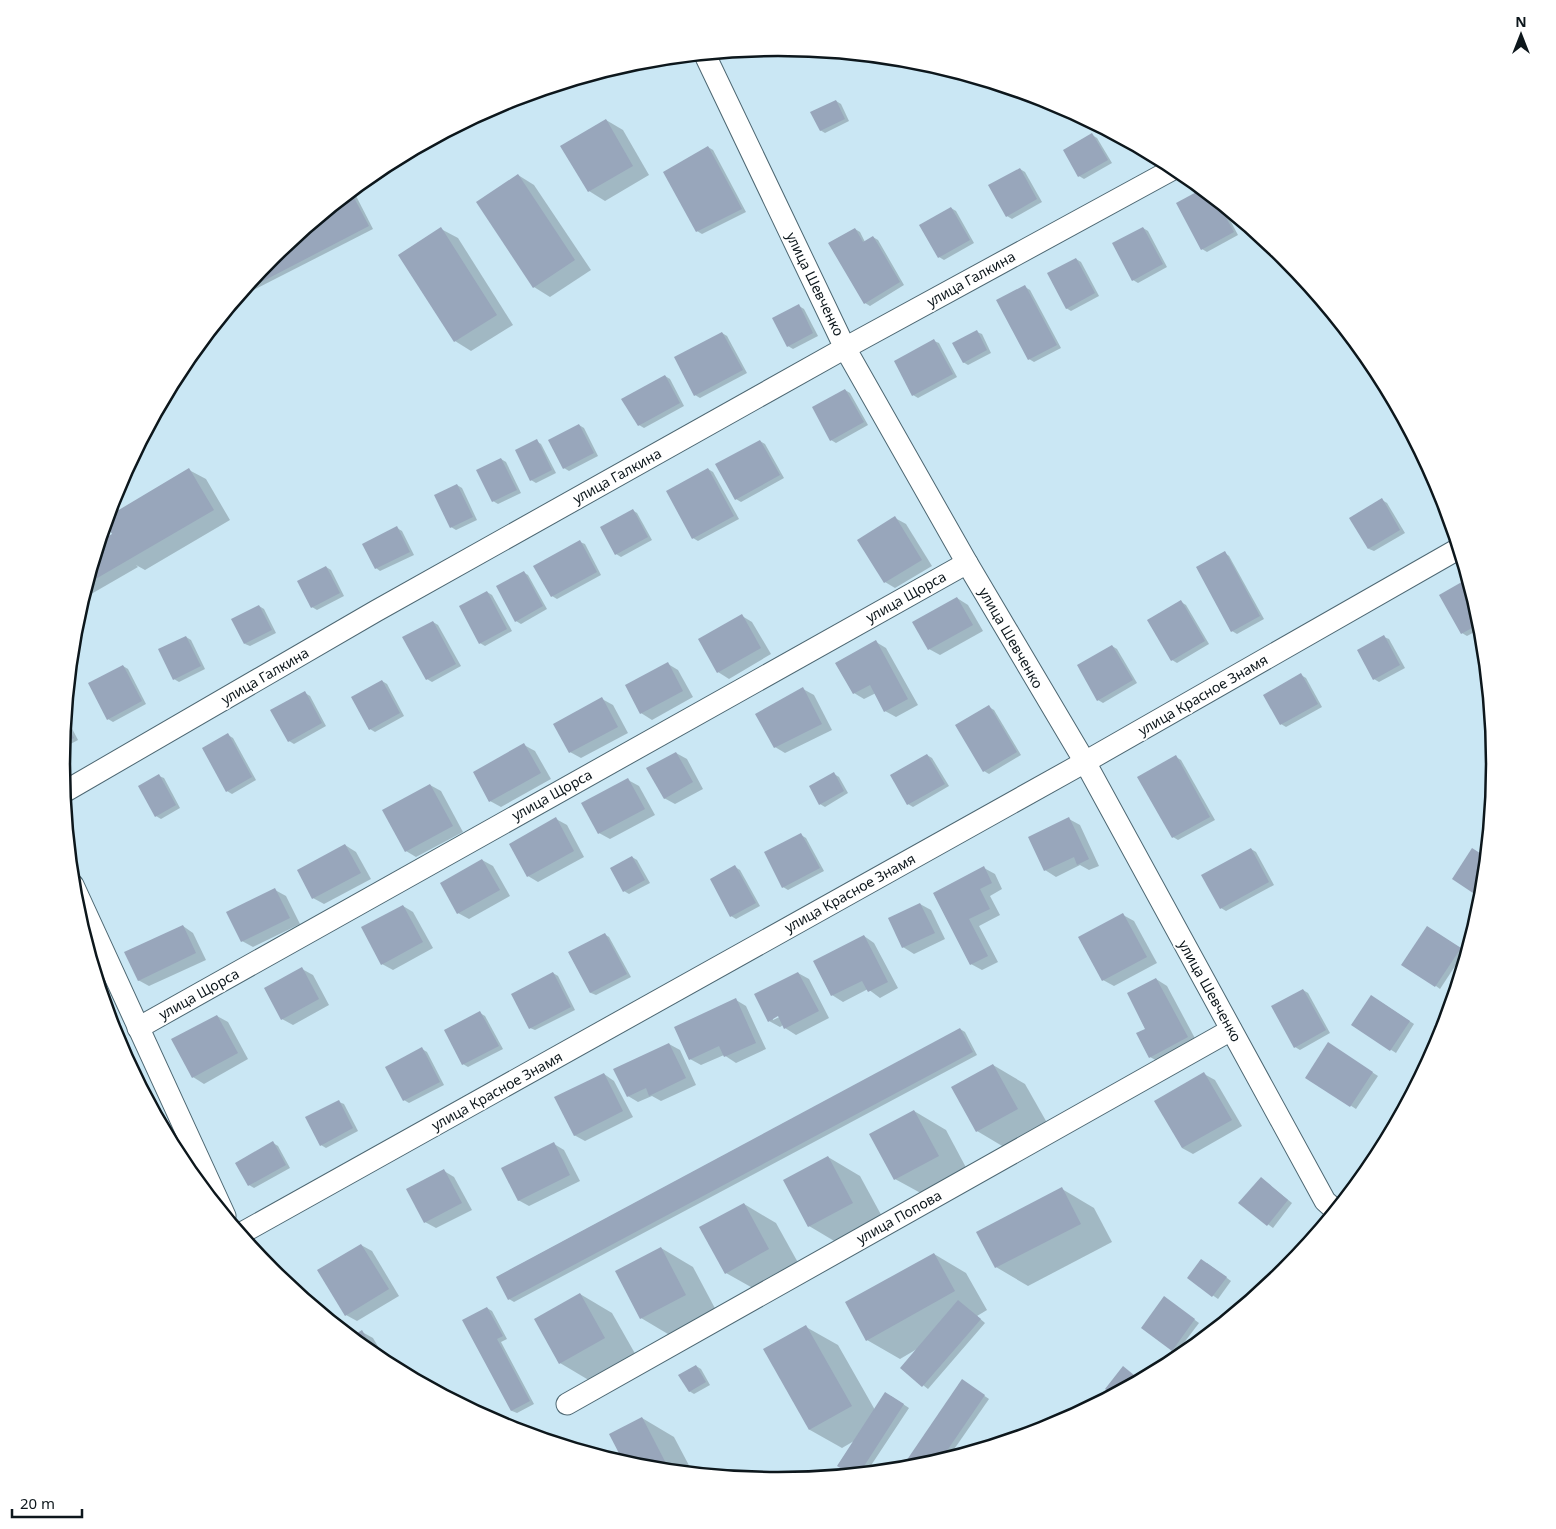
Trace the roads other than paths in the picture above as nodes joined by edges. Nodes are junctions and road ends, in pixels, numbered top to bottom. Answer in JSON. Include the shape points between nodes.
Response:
{"nodes":[{"id":1,"x":707,"y":60,"type":"edge"},
{"id":2,"x":1166,"y":173,"type":"edge"},
{"id":3,"x":845,"y":348,"type":"junction"},
{"id":4,"x":1453,"y":552,"type":"edge"},
{"id":5,"x":967,"y":563,"type":"junction"},
{"id":6,"x":1084,"y":762,"type":"junction"},
{"id":7,"x":71,"y":788,"type":"edge"},
{"id":8,"x":85,"y":912,"type":"edge"},
{"id":9,"x":138,"y":1028,"type":"junction"},
{"id":10,"x":1231,"y":1030,"type":"junction"},
{"id":11,"x":215,"y":1195,"type":"edge"},
{"id":12,"x":1331,"y":1206,"type":"edge"},
{"id":13,"x":246,"y":1231,"type":"edge"},
{"id":14,"x":567,"y":1404,"type":"dead end"}],
"edges":[{"from":1,"to":3,"type":"street","name":"улица Шевченко"},
{"from":2,"to":3,"type":"street","name":"улица Галкина"},
{"from":3,"to":5,"type":"street","name":"улица Шевченко"},
{"from":3,"to":7,"type":"street","name":"улица Галкина","via":[[376,611]]},
{"from":4,"to":6,"type":"street","name":"улица Красное Знамя"},
{"from":5,"to":6,"type":"street","name":"улица Шевченко"},
{"from":5,"to":9,"type":"street","name":"улица Щорса"},
{"from":6,"to":10,"type":"street","name":"улица Шевченко"},
{"from":6,"to":13,"type":"street","name":"улица Красное Знамя"},
{"from":8,"to":9,"type":"street"},
{"from":9,"to":11,"type":"street"},
{"from":10,"to":12,"type":"street","name":"улица Шевченко","via":[[1325,1201]]},
{"from":10,"to":14,"type":"street","name":"улица Попова"}]}
